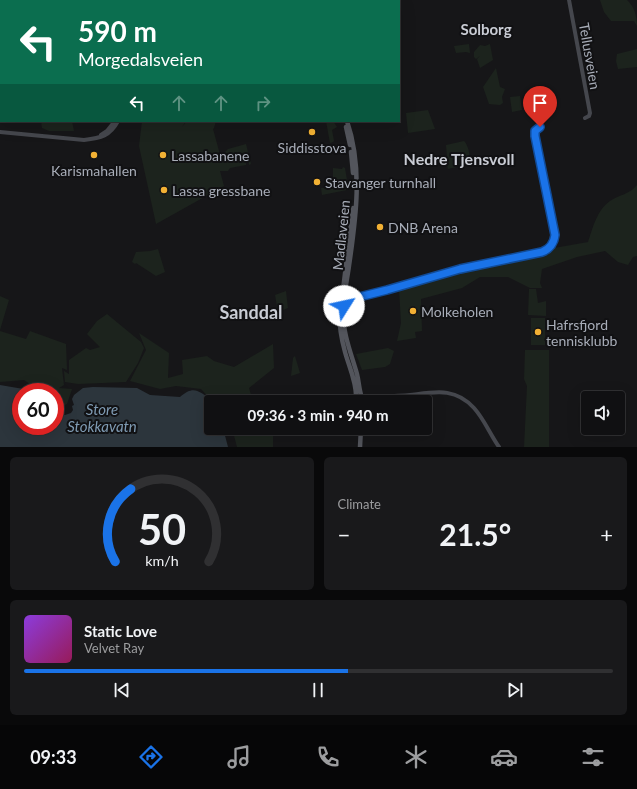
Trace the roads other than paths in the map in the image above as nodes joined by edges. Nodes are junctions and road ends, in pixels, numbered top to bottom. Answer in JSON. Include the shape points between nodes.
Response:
{"nodes":[{"id":1,"x":569,"y":0,"type":"edge"},
{"id":2,"x":587,"y":117,"type":"dead end"},
{"id":3,"x":114,"y":122,"type":"edge"},
{"id":4,"x":117,"y":122,"type":"edge"},
{"id":5,"x":345,"y":122,"type":"edge"},
{"id":6,"x":345,"y":122,"type":"edge"},
{"id":7,"x":540,"y":127,"type":"dead end"},
{"id":8,"x":0,"y":132,"type":"edge"},
{"id":9,"x":107,"y":133,"type":"junction"},
{"id":10,"x":343,"y":282,"type":"junction"},
{"id":11,"x":344,"y":297,"type":"junction"},
{"id":12,"x":340,"y":321,"type":"junction"},
{"id":13,"x":355,"y":395,"type":"edge"},
{"id":14,"x":362,"y":395,"type":"edge"},
{"id":15,"x":409,"y":395,"type":"edge"},
{"id":16,"x":359,"y":435,"type":"edge"},
{"id":17,"x":358,"y":447,"type":"edge"},
{"id":18,"x":499,"y":447,"type":"edge"}],
"edges":[{"from":1,"to":2,"type":"street","name":"Tellusveien","via":[[590,113]]},
{"from":3,"to":9,"type":"street"},
{"from":4,"to":9,"type":"street"},
{"from":5,"to":10,"type":"main road","name":"Madlaveien","via":[[351,150],[354,191]]},
{"from":6,"to":11,"type":"main road","name":"Madlaveien","via":[[352,137],[356,159],[357,186],[354,234]]},
{"from":7,"to":11,"type":"street","via":[[535,131],[535,136],[555,238],[548,249],[351,299]]},
{"from":8,"to":9,"type":"street","via":[[74,140],[95,138]]},
{"from":10,"to":11,"type":"main road","name":"Madlaveien"},
{"from":10,"to":12,"type":"main road","name":"Madlaveien","via":[[339,304]]},
{"from":11,"to":12,"type":"main road","name":"Madlaveien"},
{"from":11,"to":14,"type":"main road","name":"Madlaveien","via":[[344,330]]},
{"from":12,"to":13,"type":"main road","name":"Madlaveien"},
{"from":15,"to":18,"type":"street","via":[[447,392],[465,400],[479,415]]},
{"from":16,"to":17,"type":"main road"}]}
